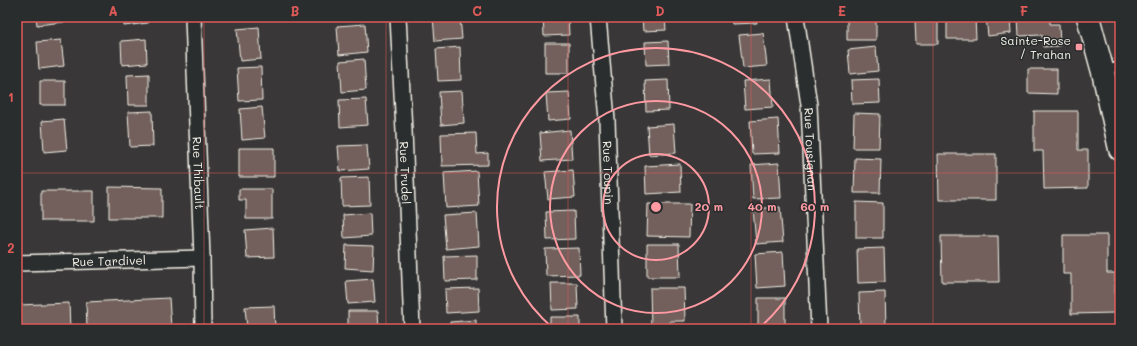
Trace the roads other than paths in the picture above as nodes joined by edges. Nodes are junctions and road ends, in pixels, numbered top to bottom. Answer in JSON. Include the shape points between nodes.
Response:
{"nodes":[{"id":1,"x":192,"y":17,"type":"edge"},
{"id":2,"x":398,"y":17,"type":"edge"},
{"id":3,"x":598,"y":17,"type":"edge"},
{"id":4,"x":796,"y":17,"type":"edge"},
{"id":5,"x":1088,"y":17,"type":"edge"},
{"id":6,"x":1111,"y":69,"type":"edge"},
{"id":7,"x":1120,"y":149,"type":"edge"},
{"id":8,"x":202,"y":258,"type":"junction"},
{"id":9,"x":17,"y":264,"type":"edge"},
{"id":10,"x":203,"y":329,"type":"edge"},
{"id":11,"x":412,"y":329,"type":"edge"},
{"id":12,"x":614,"y":329,"type":"edge"},
{"id":13,"x":819,"y":329,"type":"edge"}],
"edges":[{"from":1,"to":8,"type":"street","name":"Rue Thibault"},
{"from":2,"to":11,"type":"street","name":"Rue Trudel"},
{"from":3,"to":12,"type":"street","name":"Rue Toupin","via":[[608,120]]},
{"from":4,"to":13,"type":"street","name":"Rue Tousignan","via":[[810,105]]},
{"from":5,"to":6,"type":"street"},
{"from":6,"to":7,"type":"street"},
{"from":8,"to":9,"type":"street","name":"Rue Tardivel"},
{"from":8,"to":10,"type":"street","name":"Rue Thibault"}]}
